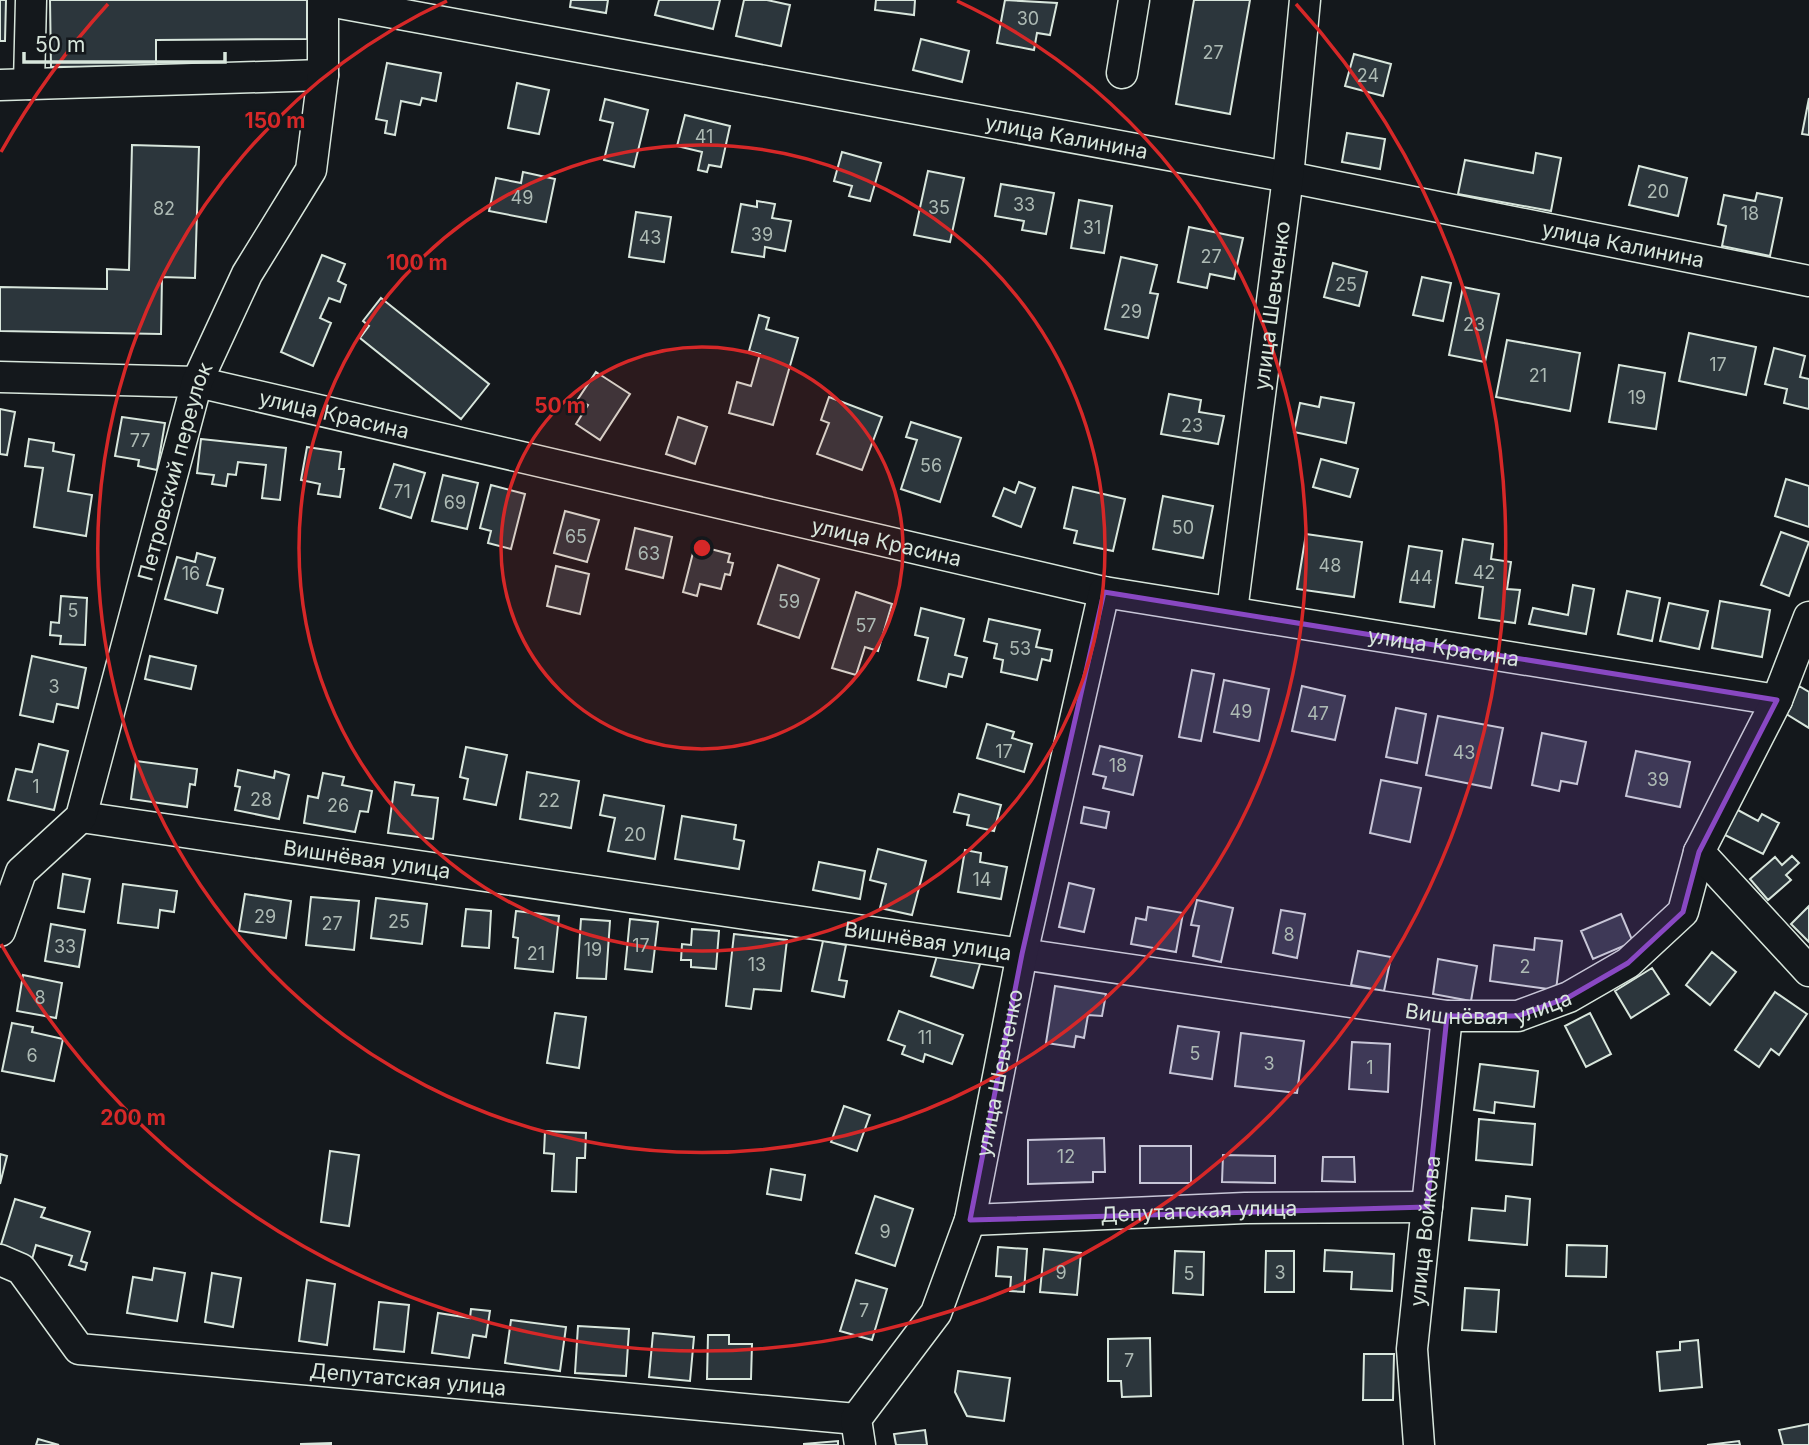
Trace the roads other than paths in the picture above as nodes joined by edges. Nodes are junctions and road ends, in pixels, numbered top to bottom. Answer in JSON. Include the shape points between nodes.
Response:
{"nodes":[{"id":1,"x":31,"y":0,"type":"edge"},
{"id":2,"x":323,"y":0,"type":"edge"},
{"id":3,"x":1134,"y":0,"type":"edge"},
{"id":4,"x":1305,"y":0,"type":"edge"},
{"id":5,"x":1122,"y":73,"type":"dead end"},
{"id":6,"x":323,"y":75,"type":"junction"},
{"id":7,"x":29,"y":84,"type":"junction"},
{"id":8,"x":0,"y":85,"type":"edge"},
{"id":9,"x":1288,"y":177,"type":"junction"},
{"id":10,"x":1809,"y":281,"type":"edge"},
{"id":11,"x":0,"y":377,"type":"edge"},
{"id":12,"x":197,"y":382,"type":"junction"},
{"id":13,"x":1104,"y":592,"type":"junction"},
{"id":14,"x":1232,"y":611,"type":"junction"},
{"id":15,"x":1809,"y":617,"type":"edge"},
{"id":16,"x":1777,"y":700,"type":"junction"},
{"id":17,"x":81,"y":817,"type":"junction"},
{"id":18,"x":1699,"y":852,"type":"junction"},
{"id":19,"x":0,"y":931,"type":"edge"},
{"id":20,"x":1022,"y":954,"type":"junction"},
{"id":21,"x":1809,"y":971,"type":"edge"},
{"id":22,"x":1447,"y":1016,"type":"junction"},
{"id":23,"x":1427,"y":1207,"type":"junction"},
{"id":24,"x":970,"y":1220,"type":"junction"},
{"id":25,"x":0,"y":1261,"type":"edge"},
{"id":26,"x":858,"y":1432,"type":"edge"},
{"id":27,"x":1419,"y":1445,"type":"edge"}],
"edges":[{"from":1,"to":7,"type":"street"},
{"from":2,"to":6,"type":"street","name":"Петровский переулок"},
{"from":2,"to":9,"type":"street","name":"улица Калинина"},
{"from":3,"to":5,"type":"street"},
{"from":4,"to":9,"type":"street","name":"улица Шевченко"},
{"from":6,"to":7,"type":"street"},
{"from":6,"to":12,"type":"street","name":"Петровский переулок","via":[[311,170],[247,274]]},
{"from":7,"to":8,"type":"street"},
{"from":9,"to":10,"type":"street","name":"улица Калинина"},
{"from":9,"to":14,"type":"street","name":"улица Шевченко"},
{"from":11,"to":12,"type":"street","name":"улица Красина"},
{"from":12,"to":13,"type":"street","name":"улица Красина"},
{"from":12,"to":17,"type":"street","name":"Петровский переулок"},
{"from":13,"to":14,"type":"street","name":"улица Красина"},
{"from":13,"to":20,"type":"street","name":"улица Шевченко"},
{"from":14,"to":16,"type":"street","name":"улица Красина"},
{"from":15,"to":16,"type":"street","name":"Вишнёвая улица"},
{"from":16,"to":18,"type":"street","name":"Вишнёвая улица"},
{"from":17,"to":19,"type":"street","via":[[21,872]]},
{"from":17,"to":20,"type":"street","name":"Вишнёвая улица"},
{"from":18,"to":21,"type":"street"},
{"from":18,"to":22,"type":"street","name":"Вишнёвая улица","via":[[1684,912],[1628,963],[1569,996],[1518,1016]]},
{"from":20,"to":22,"type":"street","name":"Вишнёвая улица"},
{"from":20,"to":24,"type":"street","name":"улица Шевченко"},
{"from":22,"to":23,"type":"street","name":"улица Войкова"},
{"from":23,"to":24,"type":"street","name":"Депутатская улица","via":[[1245,1208]]},
{"from":23,"to":27,"type":"street","name":"улица Войкова","via":[[1412,1349]]},
{"from":24,"to":26,"type":"street","name":"улица Шевченко","via":[[936,1312]]},
{"from":25,"to":26,"type":"street","name":"Депутатская улица","via":[[21,1269],[79,1349]]}]}
